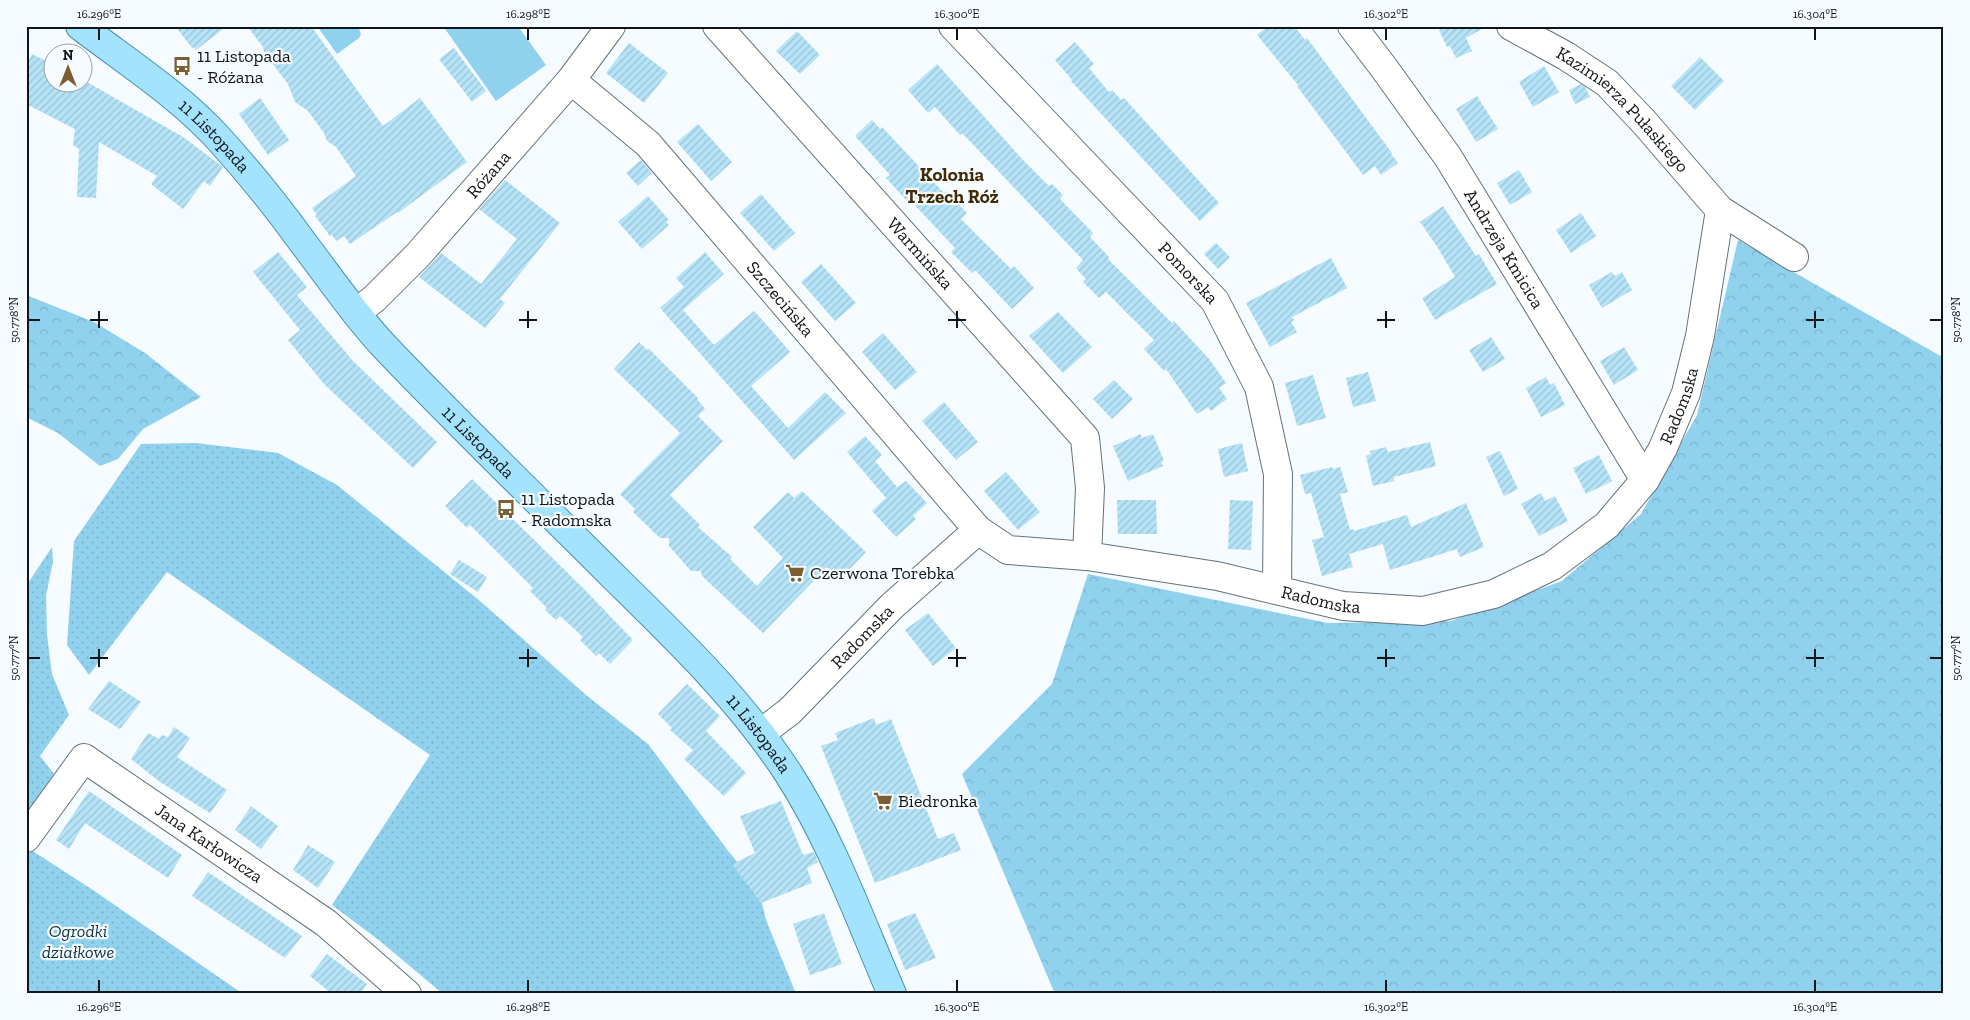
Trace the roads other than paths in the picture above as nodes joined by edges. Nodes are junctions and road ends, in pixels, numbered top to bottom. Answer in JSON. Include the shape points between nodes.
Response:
{"nodes":[{"id":1,"x":80,"y":26,"type":"edge"},
{"id":2,"x":611,"y":26,"type":"edge"},
{"id":3,"x":717,"y":26,"type":"edge"},
{"id":4,"x":953,"y":26,"type":"edge"},
{"id":5,"x":1352,"y":26,"type":"edge"},
{"id":6,"x":1512,"y":26,"type":"edge"},
{"id":7,"x":570,"y":80,"type":"junction"},
{"id":8,"x":1720,"y":210,"type":"junction"},
{"id":9,"x":1794,"y":257,"type":"dead end"},
{"id":10,"x":356,"y":313,"type":"junction"},
{"id":11,"x":1645,"y":480,"type":"junction"},
{"id":12,"x":978,"y":530,"type":"junction"},
{"id":13,"x":1087,"y":556,"type":"junction"},
{"id":14,"x":1277,"y":590,"type":"junction"},
{"id":15,"x":761,"y":733,"type":"junction"},
{"id":16,"x":26,"y":838,"type":"edge"},
{"id":17,"x":407,"y":994,"type":"edge"},
{"id":18,"x":892,"y":994,"type":"edge"}],
"edges":[{"from":1,"to":10,"type":"main road","name":"11 Listopada","via":[[158,85],[217,136],[304,242]]},
{"from":2,"to":7,"type":"street","name":"Różana"},
{"from":3,"to":13,"type":"street","name":"Warmińska","via":[[1085,438],[1090,488]]},
{"from":4,"to":14,"type":"street","name":"Pomorska","via":[[1215,301],[1259,387],[1278,474]]},
{"from":5,"to":11,"type":"street","name":"Andrzeja Kmicica","via":[[1448,157]]},
{"from":6,"to":8,"type":"street","name":"Kazimierza Pułaskiego","via":[[1607,83]]},
{"from":7,"to":10,"type":"street","name":"Różana","via":[[418,255]]},
{"from":7,"to":12,"type":"street","name":"Szczecińska","via":[[648,144]]},
{"from":8,"to":9,"type":"street","name":"Kazimierza Pułaskiego"},
{"from":8,"to":11,"type":"street","name":"Radomska","via":[[1700,336],[1686,393],[1663,448]]},
{"from":10,"to":15,"type":"main road","name":"11 Listopada","via":[[410,373],[705,668]]},
{"from":11,"to":14,"type":"street","name":"Radomska","via":[[1607,525],[1552,566],[1494,594],[1423,610],[1343,606]]},
{"from":12,"to":13,"type":"street","name":"Radomska","via":[[1008,550]]},
{"from":12,"to":15,"type":"street","name":"Radomska","via":[[892,606],[790,711]]},
{"from":13,"to":14,"type":"street","name":"Radomska","via":[[1217,576]]},
{"from":15,"to":18,"type":"main road","name":"11 Listopada","via":[[789,774],[825,840]]},
{"from":16,"to":17,"type":"street","name":"Jana Karłowicza","via":[[84,758],[326,923]]}]}
